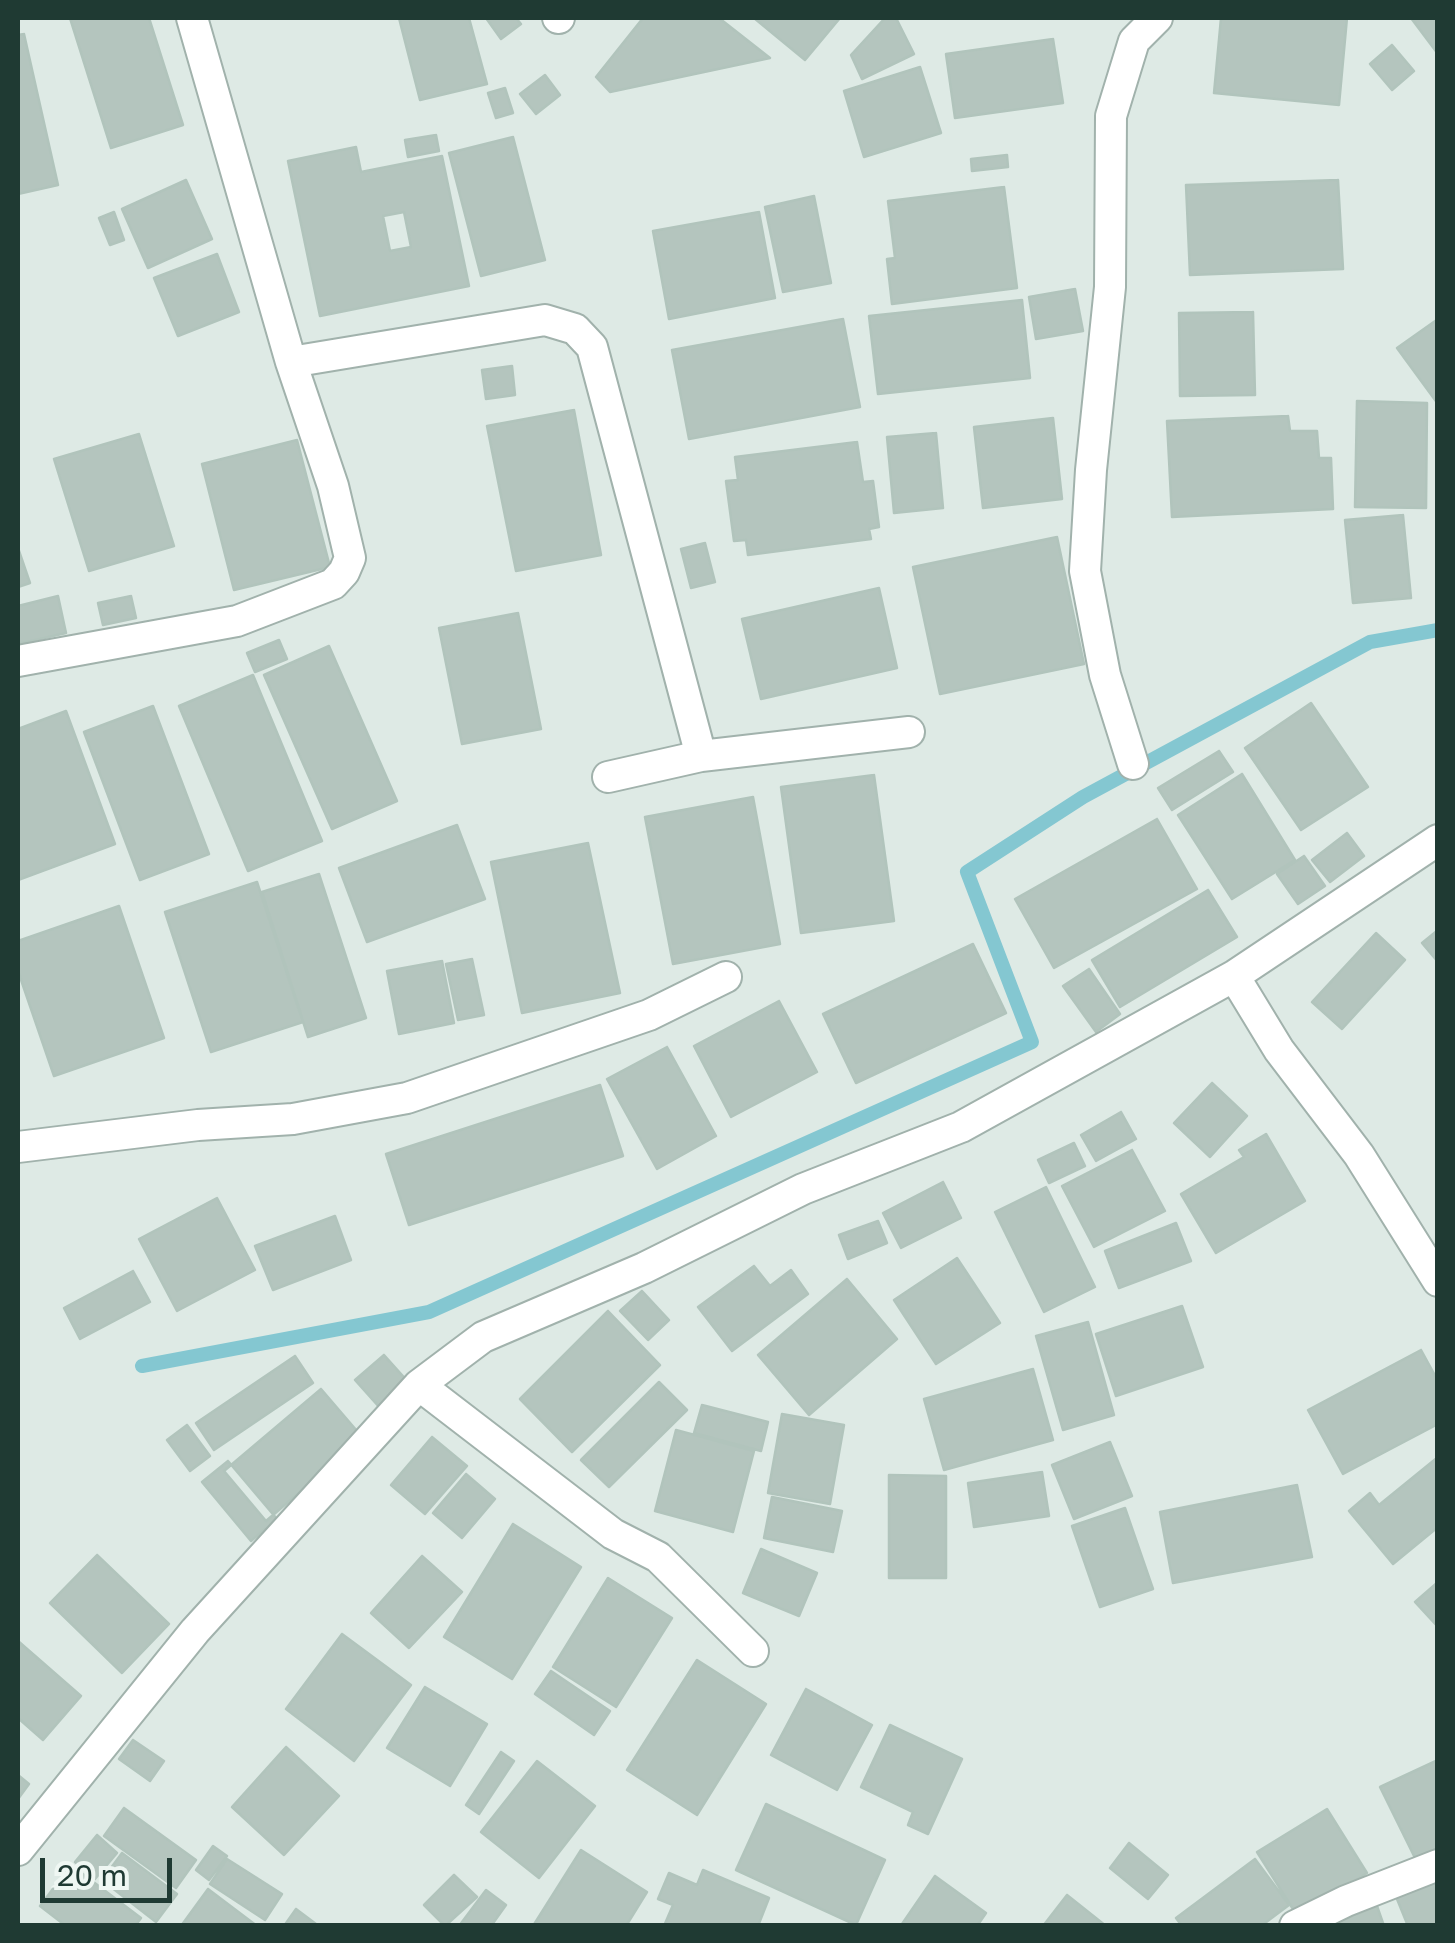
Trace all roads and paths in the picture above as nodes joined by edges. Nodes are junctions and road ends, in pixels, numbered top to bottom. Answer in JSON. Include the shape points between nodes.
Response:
{"nodes":[{"id":1,"x":192,"y":18,"type":"edge"},
{"id":2,"x":1157,"y":18,"type":"edge"},
{"id":3,"x":291,"y":362,"type":"junction"},
{"id":4,"x":18,"y":660,"type":"edge"},
{"id":5,"x":909,"y":732,"type":"dead end"},
{"id":6,"x":702,"y":756,"type":"junction"},
{"id":7,"x":1133,"y":764,"type":"dead end"},
{"id":8,"x":608,"y":777,"type":"dead end"},
{"id":9,"x":1438,"y":840,"type":"edge"},
{"id":10,"x":1234,"y":976,"type":"junction"},
{"id":11,"x":726,"y":977,"type":"dead end"},
{"id":12,"x":18,"y":1147,"type":"edge"},
{"id":13,"x":1438,"y":1281,"type":"edge"},
{"id":14,"x":419,"y":1385,"type":"junction"},
{"id":15,"x":753,"y":1651,"type":"dead end"},
{"id":16,"x":18,"y":1850,"type":"edge"},
{"id":17,"x":1438,"y":1865,"type":"edge"},
{"id":18,"x":1295,"y":1926,"type":"edge"}],
"edges":[{"from":1,"to":3,"type":"street"},
{"from":2,"to":7,"type":"street","via":[[1134,41],[1110,116],[1110,287],[1085,571]]},
{"from":3,"to":4,"type":"street","via":[[350,558],[334,584],[238,622]]},
{"from":3,"to":6,"type":"street","via":[[545,320],[574,329],[592,348]]},
{"from":5,"to":6,"type":"street"},
{"from":6,"to":8,"type":"street"},
{"from":9,"to":10,"type":"street"},
{"from":10,"to":13,"type":"street"},
{"from":10,"to":14,"type":"street","via":[[961,1127],[804,1189],[482,1337]]},
{"from":11,"to":12,"type":"street","via":[[650,1015],[407,1098],[292,1119]]},
{"from":14,"to":15,"type":"street","via":[[613,1534],[658,1557]]},
{"from":14,"to":16,"type":"street","via":[[195,1630]]},
{"from":17,"to":18,"type":"street"}]}
